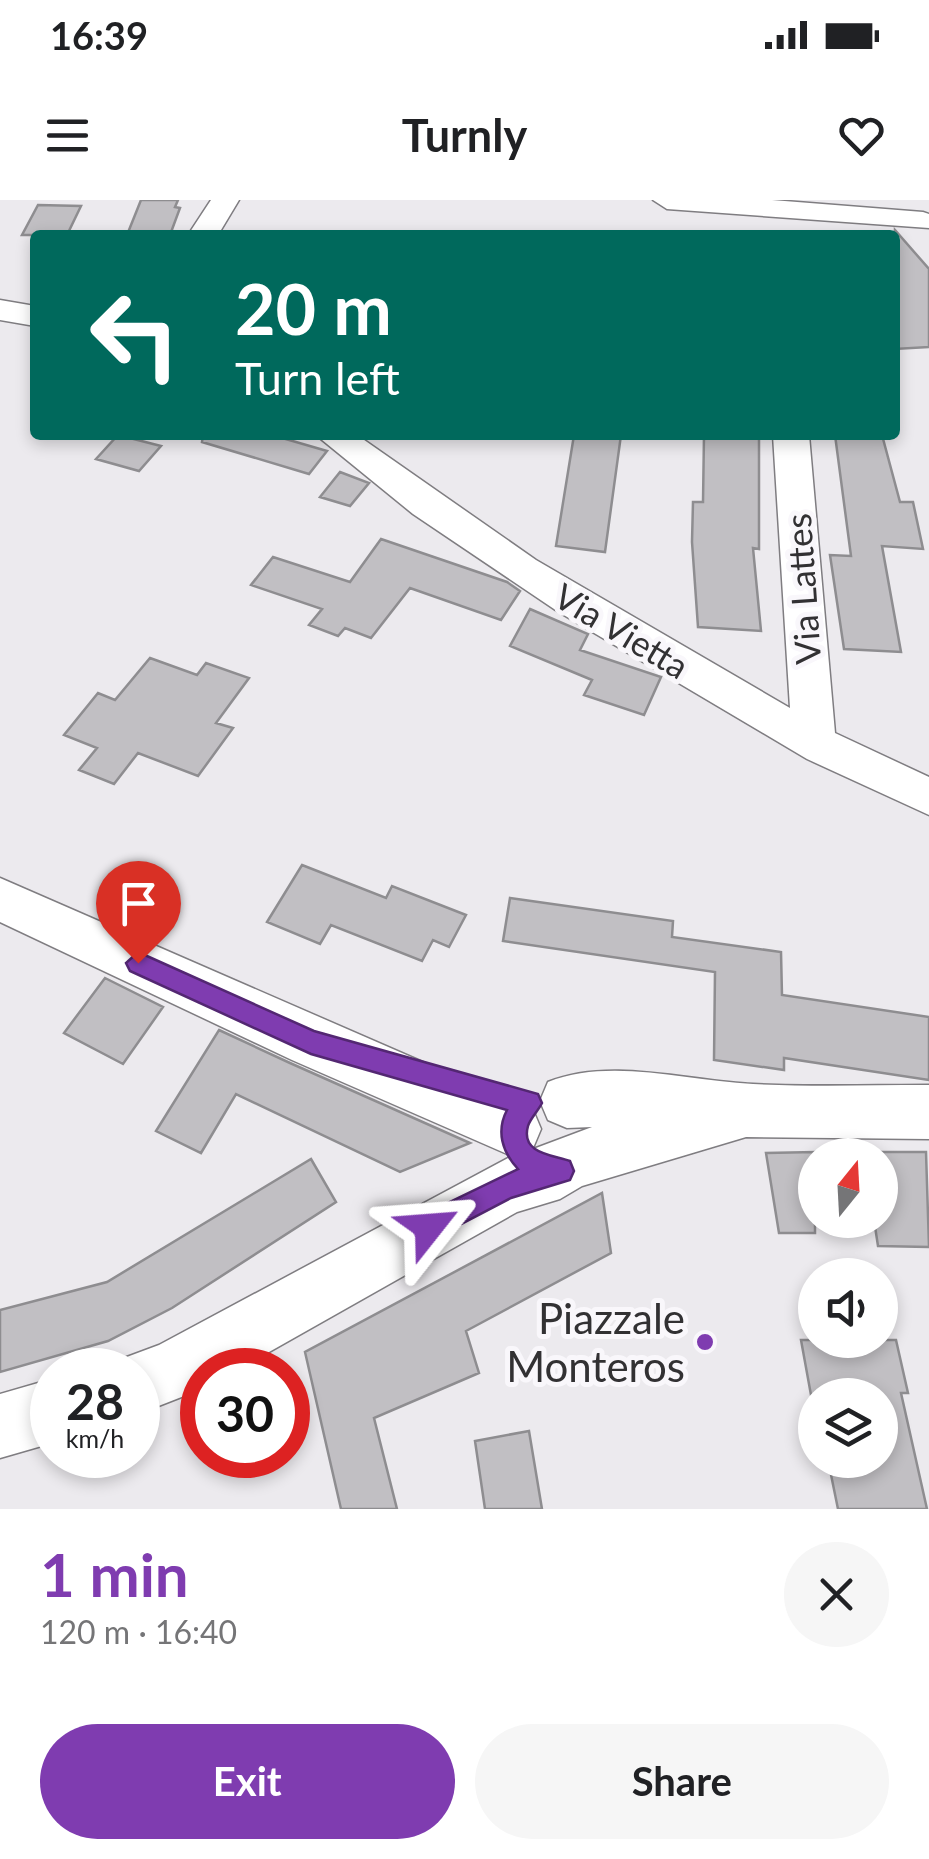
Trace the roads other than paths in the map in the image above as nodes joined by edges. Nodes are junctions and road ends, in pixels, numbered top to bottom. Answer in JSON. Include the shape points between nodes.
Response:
{"nodes":[{"id":1,"x":225,"y":200,"type":"edge"},
{"id":2,"x":667,"y":200,"type":"edge"},
{"id":3,"x":918,"y":216,"type":"edge"},
{"id":4,"x":206,"y":230,"type":"edge"},
{"id":5,"x":0,"y":310,"type":"edge"},
{"id":6,"x":30,"y":315,"type":"edge"},
{"id":7,"x":340,"y":440,"type":"edge"},
{"id":8,"x":791,"y":440,"type":"edge"},
{"id":9,"x":814,"y":742,"type":"junction"},
{"id":10,"x":929,"y":796,"type":"edge"},
{"id":11,"x":0,"y":899,"type":"edge"},
{"id":12,"x":929,"y":1112,"type":"edge"},
{"id":13,"x":544,"y":1135,"type":"junction"},
{"id":14,"x":160,"y":1376,"type":"edge"},
{"id":15,"x":30,"y":1417,"type":"edge"},
{"id":16,"x":0,"y":1426,"type":"edge"}],
"edges":[{"from":1,"to":4,"type":"street"},
{"from":2,"to":3,"type":"street"},
{"from":5,"to":6,"type":"street"},
{"from":7,"to":9,"type":"street","name":"Via Vietta","via":[[398,487],[602,620]]},
{"from":8,"to":9,"type":"street","name":"Via Lattes"},
{"from":9,"to":10,"type":"street","name":"Via Vietta"},
{"from":11,"to":13,"type":"street","via":[[311,1042]]},
{"from":12,"to":13,"type":"street","via":[[750,1111]]},
{"from":13,"to":14,"type":"street","via":[[506,1186]]},
{"from":15,"to":16,"type":"street"}]}
